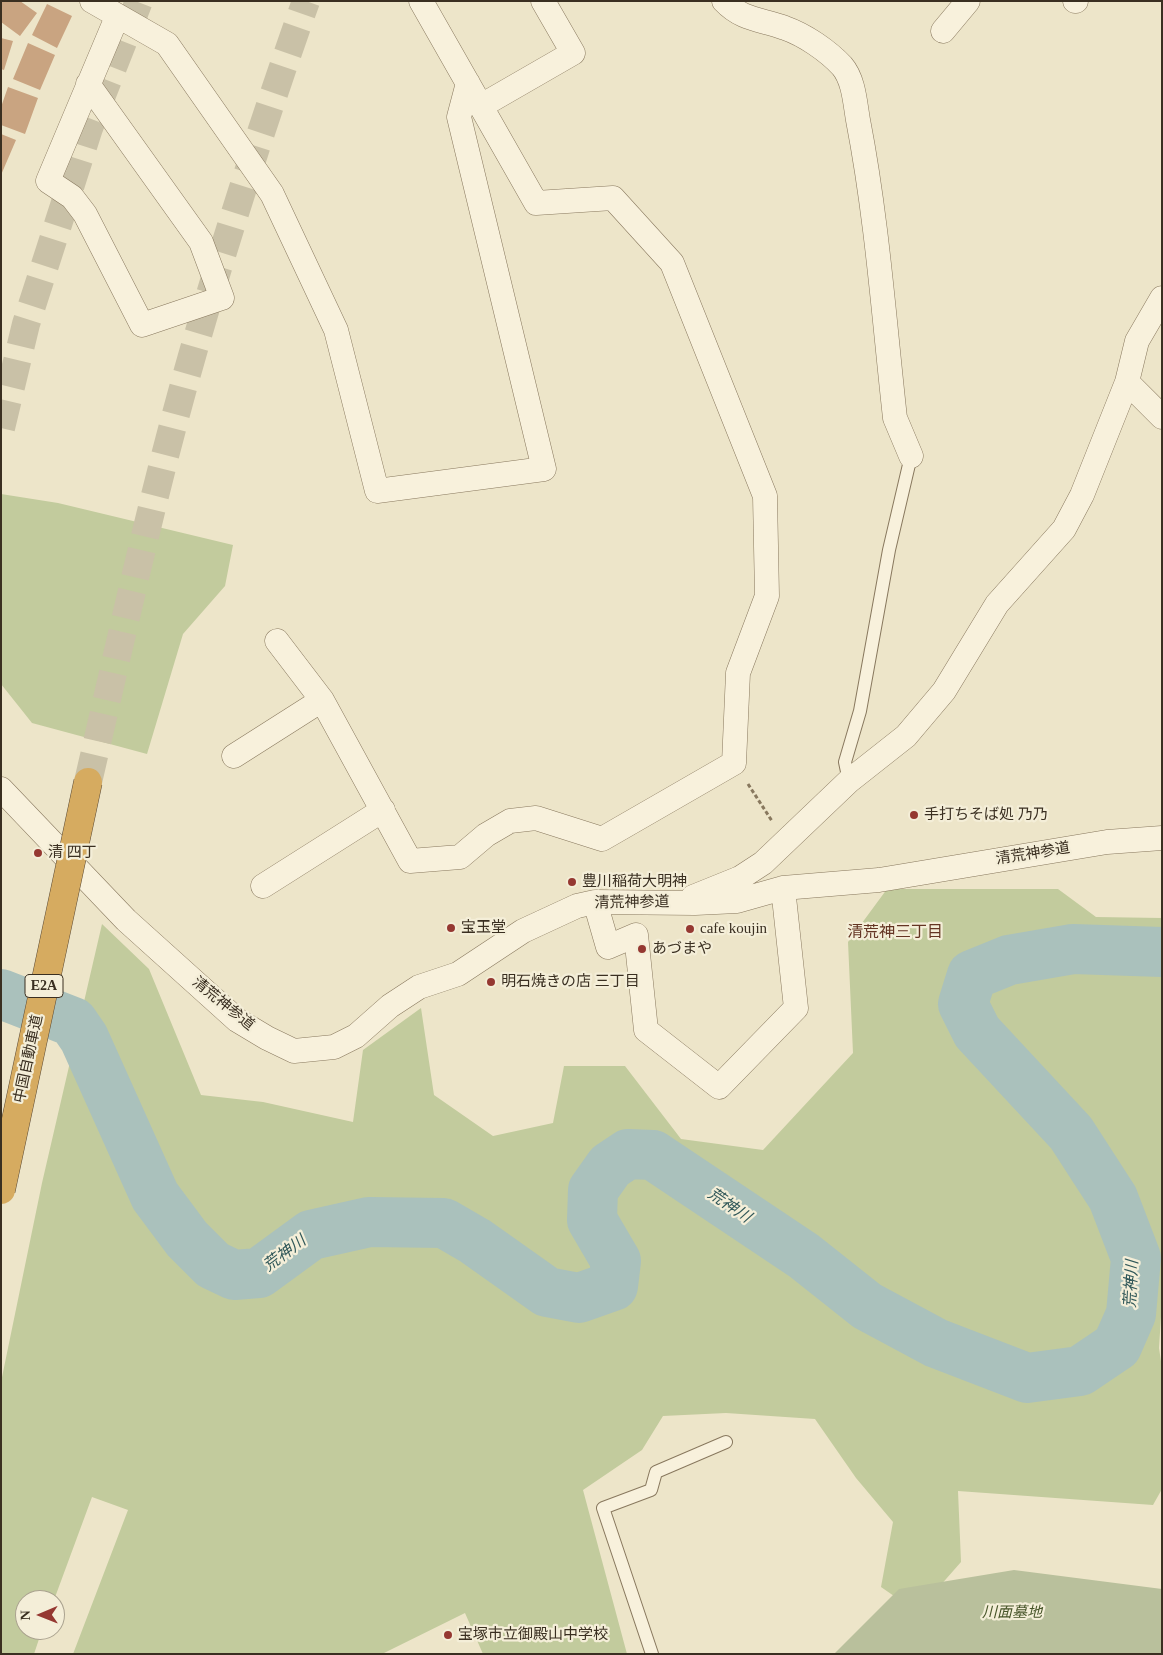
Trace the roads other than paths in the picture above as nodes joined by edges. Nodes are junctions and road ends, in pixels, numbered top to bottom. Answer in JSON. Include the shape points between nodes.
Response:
{"nodes":[{"id":1,"x":92,"y":1,"type":"edge"},
{"id":2,"x":421,"y":1,"type":"edge"},
{"id":3,"x":544,"y":1,"type":"edge"},
{"id":4,"x":724,"y":1,"type":"edge"},
{"id":5,"x":968,"y":1,"type":"edge"},
{"id":6,"x":117,"y":17,"type":"junction"},
{"id":7,"x":943,"y":32,"type":"dead end"},
{"id":8,"x":468,"y":83,"type":"junction"},
{"id":9,"x":88,"y":84,"type":"junction"},
{"id":10,"x":481,"y":106,"type":"junction"},
{"id":11,"x":1162,"y":298,"type":"edge"},
{"id":12,"x":1127,"y":382,"type":"junction"},
{"id":13,"x":1162,"y":417,"type":"edge"},
{"id":14,"x":911,"y":456,"type":"joint"},
{"id":15,"x":277,"y":641,"type":"dead end"},
{"id":16,"x":322,"y":700,"type":"junction"},
{"id":17,"x":234,"y":756,"type":"dead end"},
{"id":18,"x":849,"y":781,"type":"junction"},
{"id":19,"x":88,"y":782,"type":"tunnel mouth"},
{"id":20,"x":1,"y":789,"type":"edge"},
{"id":21,"x":383,"y":810,"type":"junction"},
{"id":22,"x":1162,"y":838,"type":"edge"},
{"id":23,"x":262,"y":886,"type":"dead end"},
{"id":24,"x":783,"y":888,"type":"junction"},
{"id":25,"x":595,"y":902,"type":"junction"},
{"id":26,"x":683,"y":903,"type":"junction"},
{"id":27,"x":1,"y":1190,"type":"edge"},
{"id":28,"x":726,"y":1442,"type":"dead end"},
{"id":29,"x":652,"y":1654,"type":"edge"}],
"edges":[{"from":1,"to":6,"type":"street"},
{"from":2,"to":8,"type":"street"},
{"from":3,"to":10,"type":"street","via":[[573,53]]},
{"from":4,"to":14,"type":"street","via":[[751,20],[787,28],[831,55],[844,68],[851,84],[865,152],[895,418]]},
{"from":5,"to":7,"type":"street"},
{"from":6,"to":8,"type":"street","via":[[167,44],[272,194],[336,330],[377,490],[544,470],[459,117]]},
{"from":6,"to":9,"type":"street"},
{"from":8,"to":10,"type":"street"},
{"from":9,"to":9,"type":"street","via":[[201,242],[222,298],[142,325],[85,214],[72,197],[48,181]]},
{"from":10,"to":21,"type":"street","via":[[536,203],[613,198],[672,262],[765,496],[767,596],[738,673],[734,763],[602,839],[536,818],[510,821],[486,835],[460,857],[410,861]]},
{"from":11,"to":12,"type":"street","via":[[1137,341]]},
{"from":12,"to":13,"type":"street"},
{"from":12,"to":18,"type":"street","via":[[1082,495],[1064,529],[997,604],[944,691],[906,736]]},
{"from":14,"to":18,"type":"lane","via":[[889,550],[860,711],[845,762]]},
{"from":15,"to":16,"type":"street"},
{"from":16,"to":17,"type":"street"},
{"from":16,"to":21,"type":"street"},
{"from":18,"to":26,"type":"street","via":[[763,863],[740,878]]},
{"from":19,"to":27,"type":"highway","name":"中国自動車道","number":"E2A","bridge":true},
{"from":20,"to":25,"type":"street","name":"清荒神参道","via":[[126,920],[237,1020],[294,1051],[334,1047],[356,1036],[390,1006],[419,987],[458,974],[522,931],[577,906]]},
{"from":21,"to":23,"type":"street"},
{"from":22,"to":24,"type":"street","name":"清荒神参道","via":[[1107,842],[879,880]]},
{"from":24,"to":25,"type":"street","via":[[796,1008],[720,1087],[646,1030],[636,935],[608,947]]},
{"from":24,"to":26,"type":"street","name":"清荒神参道","via":[[737,900]]},
{"from":25,"to":26,"type":"street","name":"清荒神参道"},
{"from":28,"to":29,"type":"lane","via":[[656,1472],[651,1490],[603,1508]]}]}
